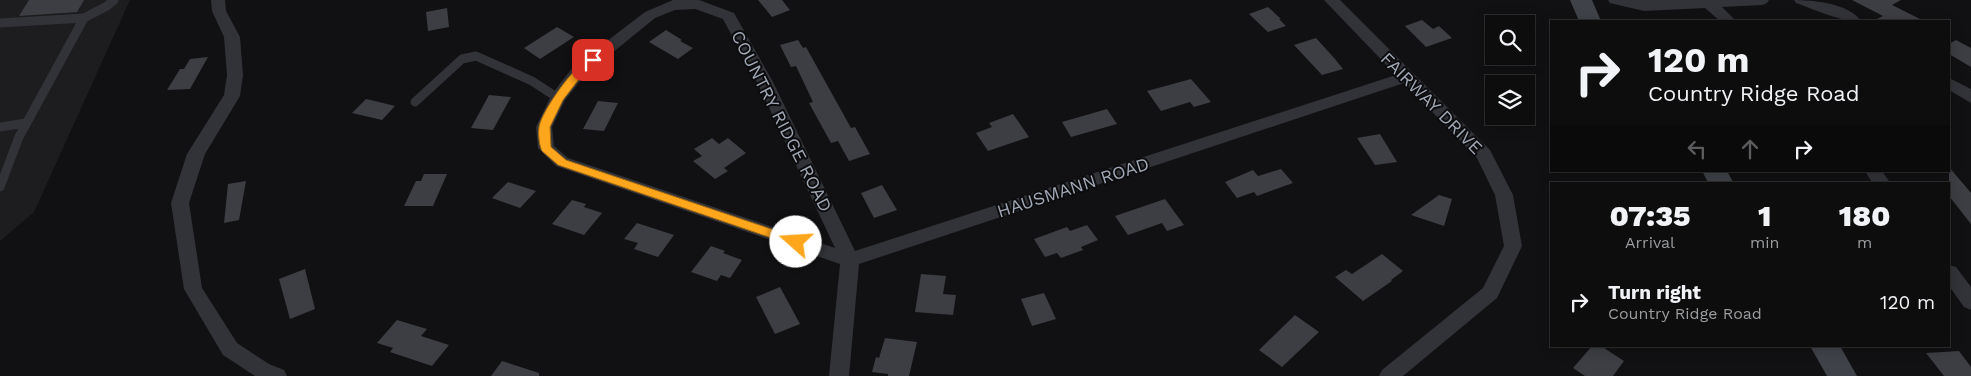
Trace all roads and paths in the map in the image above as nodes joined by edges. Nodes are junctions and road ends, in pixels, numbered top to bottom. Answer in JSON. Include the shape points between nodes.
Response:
{"nodes":[{"id":1,"x":114,"y":0,"type":"edge"},
{"id":2,"x":218,"y":0,"type":"edge"},
{"id":3,"x":1331,"y":0,"type":"edge"},
{"id":4,"x":1580,"y":0,"type":"edge"},
{"id":5,"x":1615,"y":0,"type":"edge"},
{"id":6,"x":1762,"y":0,"type":"edge"},
{"id":7,"x":1801,"y":0,"type":"edge"},
{"id":8,"x":1709,"y":3,"type":"junction"},
{"id":9,"x":84,"y":18,"type":"junction"},
{"id":10,"x":1590,"y":20,"type":"edge"},
{"id":11,"x":1728,"y":20,"type":"edge"},
{"id":12,"x":1851,"y":20,"type":"edge"},
{"id":13,"x":0,"y":23,"type":"edge"},
{"id":14,"x":1406,"y":76,"type":"junction"},
{"id":15,"x":1950,"y":84,"type":"edge"},
{"id":16,"x":1971,"y":97,"type":"edge"},
{"id":17,"x":558,"y":98,"type":"junction"},
{"id":18,"x":415,"y":102,"type":"dead end"},
{"id":19,"x":26,"y":123,"type":"junction"},
{"id":20,"x":0,"y":127,"type":"edge"},
{"id":21,"x":0,"y":187,"type":"edge"},
{"id":22,"x":850,"y":260,"type":"junction"},
{"id":23,"x":1950,"y":273,"type":"edge"},
{"id":24,"x":1971,"y":302,"type":"edge"},
{"id":25,"x":1825,"y":347,"type":"edge"},
{"id":26,"x":277,"y":376,"type":"edge"},
{"id":27,"x":839,"y":376,"type":"edge"},
{"id":28,"x":1389,"y":376,"type":"edge"},
{"id":29,"x":1843,"y":376,"type":"edge"}],
"edges":[{"from":1,"to":9,"type":"lane"},
{"from":2,"to":26,"type":"street","via":[[219,10],[232,37],[234,86],[232,96],[196,154],[180,203],[193,290],[230,349]]},
{"from":3,"to":14,"type":"street","name":"FAIRWAY DRIVE"},
{"from":4,"to":10,"type":"main road"},
{"from":5,"to":8,"type":"street","via":[[1644,6]]},
{"from":6,"to":8,"type":"street"},
{"from":7,"to":12,"type":"street"},
{"from":8,"to":11,"type":"street"},
{"from":9,"to":13,"type":"lane"},
{"from":9,"to":19,"type":"lane"},
{"from":14,"to":22,"type":"street","name":"HAUSMANN ROAD"},
{"from":14,"to":28,"type":"street","name":"FAIRWAY DRIVE","via":[[1484,154],[1504,196],[1513,246],[1490,294]]},
{"from":15,"to":16,"type":"street"},
{"from":17,"to":18,"type":"lane","via":[[476,56],[462,59]]},
{"from":17,"to":22,"type":"street","name":"COUNTRY RIDGE ROAD","via":[[544,127],[546,148],[562,162]]},
{"from":17,"to":22,"type":"street","name":"COUNTRY RIDGE ROAD","via":[[579,71],[650,15],[674,5],[696,4],[729,16],[765,82]]},
{"from":19,"to":20,"type":"lane"},
{"from":19,"to":21,"type":"lane"},
{"from":22,"to":27,"type":"street"},
{"from":23,"to":24,"type":"street"},
{"from":25,"to":29,"type":"main road"}]}
